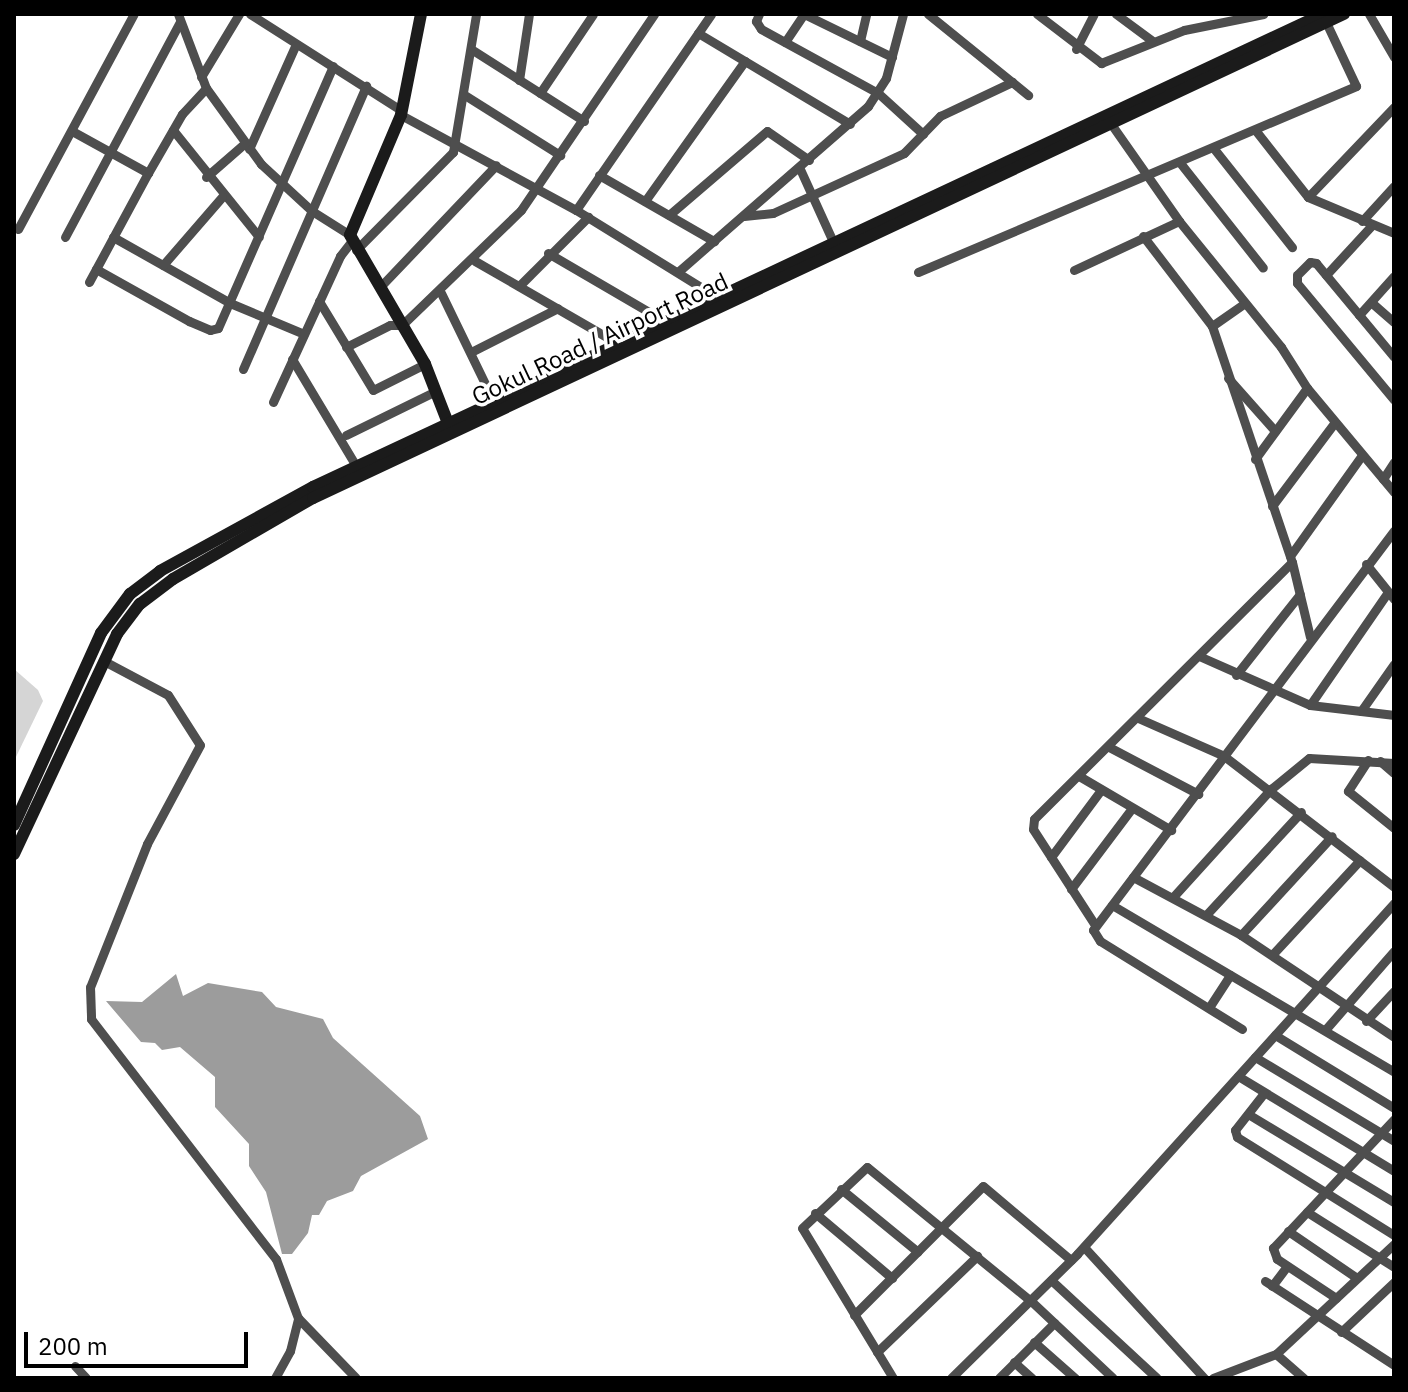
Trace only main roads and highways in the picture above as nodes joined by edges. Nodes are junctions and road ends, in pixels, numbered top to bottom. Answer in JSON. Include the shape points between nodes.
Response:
{"nodes":[{"id":1,"x":421,"y":14,"type":"edge"},
{"id":2,"x":1344,"y":14,"type":"edge"},
{"id":3,"x":1324,"y":17,"type":"edge"},
{"id":4,"x":1108,"y":120,"type":"junction"},
{"id":5,"x":722,"y":302,"type":"junction"},
{"id":6,"x":448,"y":423,"type":"junction"},
{"id":7,"x":135,"y":589,"type":"junction"},
{"id":8,"x":151,"y":596,"type":"junction"},
{"id":9,"x":140,"y":604,"type":"junction"},
{"id":10,"x":14,"y":825,"type":"edge"},
{"id":11,"x":14,"y":854,"type":"edge"}],
"edges":[{"from":1,"to":6,"type":"main road","via":[[401,113],[353,242],[425,364]]},
{"from":2,"to":3,"type":"main road","name":"Gokul Road / Airport Road"},
{"from":3,"to":4,"type":"main road","name":"Gokul Road / Airport Road"},
{"from":4,"to":5,"type":"main road","name":"Gokul Road / Airport Road"},
{"from":4,"to":5,"type":"main road","via":[[834,244]]},
{"from":5,"to":6,"type":"main road","via":[[666,322]]},
{"from":5,"to":8,"type":"main road","name":"Gokul Road / Airport Road","via":[[313,498]]},
{"from":6,"to":7,"type":"main road","via":[[356,466]]},
{"from":7,"to":8,"type":"main road"},
{"from":7,"to":9,"type":"main road"},
{"from":7,"to":10,"type":"main road","via":[[101,633]]},
{"from":8,"to":9,"type":"main road","name":"Gokul Road / Airport Road"},
{"from":9,"to":11,"type":"main road","name":"Gokul Road / Airport Road","via":[[104,661]]}]}
